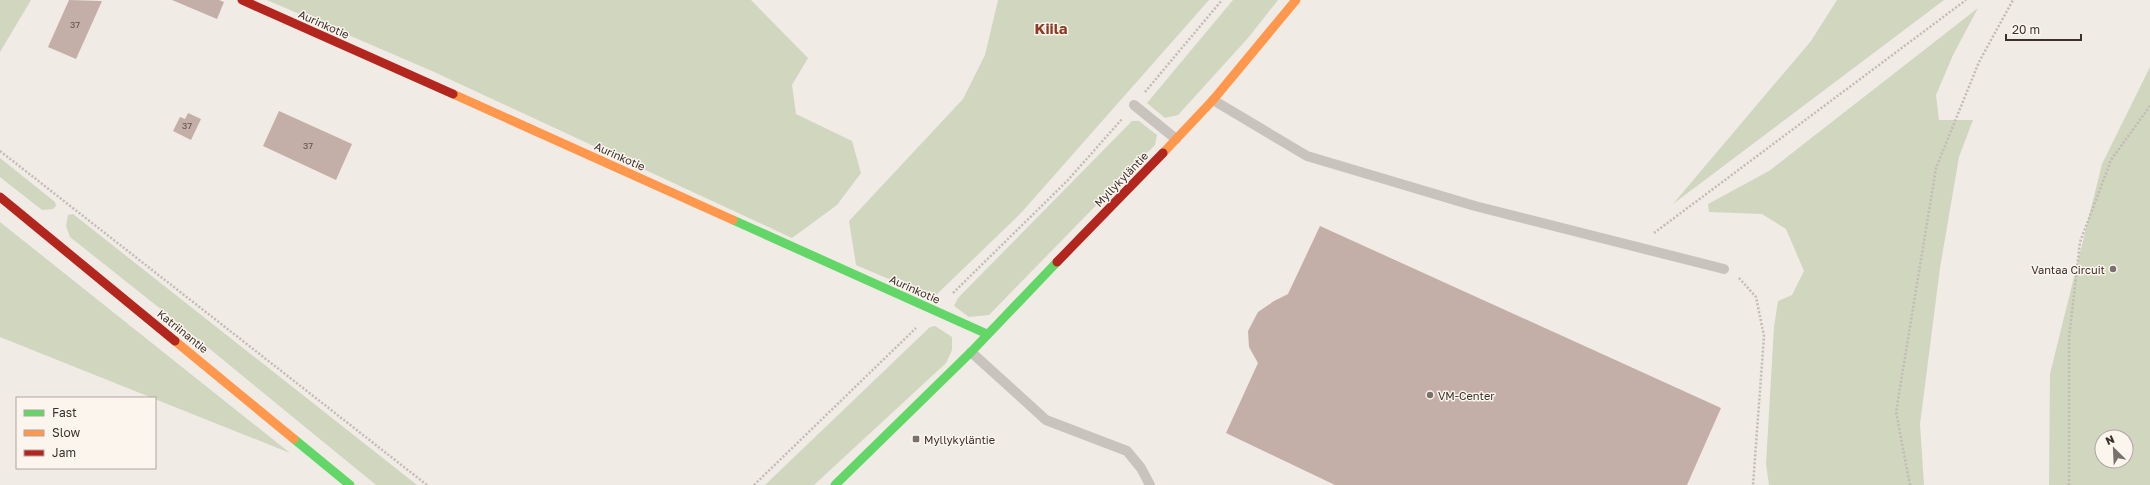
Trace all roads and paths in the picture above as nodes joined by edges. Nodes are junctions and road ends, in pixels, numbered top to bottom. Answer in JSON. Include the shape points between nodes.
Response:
{"nodes":[{"id":1,"x":242,"y":0,"type":"edge"},
{"id":2,"x":1222,"y":0,"type":"edge"},
{"id":3,"x":1296,"y":0,"type":"edge"},
{"id":4,"x":1966,"y":0,"type":"edge"},
{"id":5,"x":2014,"y":0,"type":"edge"},
{"id":6,"x":1213,"y":100,"type":"junction"},
{"id":7,"x":1134,"y":105,"type":"junction"},
{"id":8,"x":2150,"y":106,"type":"edge"},
{"id":9,"x":1176,"y":139,"type":"junction"},
{"id":10,"x":0,"y":151,"type":"edge"},
{"id":11,"x":0,"y":197,"type":"edge"},
{"id":12,"x":1636,"y":247,"type":"junction"},
{"id":13,"x":1724,"y":269,"type":"joint"},
{"id":14,"x":934,"y":311,"type":"junction"},
{"id":15,"x":987,"y":334,"type":"junction"},
{"id":16,"x":971,"y":352,"type":"junction"},
{"id":17,"x":350,"y":485,"type":"edge"},
{"id":18,"x":427,"y":485,"type":"edge"},
{"id":19,"x":754,"y":485,"type":"edge"},
{"id":20,"x":835,"y":485,"type":"edge"},
{"id":21,"x":1150,"y":485,"type":"edge"},
{"id":22,"x":1753,"y":485,"type":"edge"},
{"id":23,"x":1910,"y":485,"type":"edge"},
{"id":24,"x":2070,"y":485,"type":"edge"}],
"edges":[{"from":1,"to":14,"type":"main road","name":"Aurinkotie"},
{"from":2,"to":7,"type":"path"},
{"from":3,"to":6,"type":"main road","name":"Myllykyläntie"},
{"from":4,"to":12,"type":"path"},
{"from":5,"to":23,"type":"path","via":[[1979,62],[1936,168],[1896,412]]},
{"from":6,"to":9,"type":"main road","name":"Myllykyläntie"},
{"from":6,"to":12,"type":"lane","via":[[1307,156],[1476,206]]},
{"from":7,"to":9,"type":"lane"},
{"from":7,"to":14,"type":"path","via":[[1068,180]]},
{"from":8,"to":24,"type":"path","via":[[2111,160],[2080,242],[2070,338]]},
{"from":9,"to":15,"type":"main road","name":"Myllykyläntie"},
{"from":10,"to":18,"type":"path"},
{"from":11,"to":17,"type":"main road","name":"Katriinantie"},
{"from":12,"to":13,"type":"lane"},
{"from":13,"to":22,"type":"path","via":[[1742,279],[1756,297],[1764,336]]},
{"from":14,"to":15,"type":"main road","name":"Aurinkotie"},
{"from":14,"to":19,"type":"path"},
{"from":15,"to":16,"type":"main road","name":"Myllykyläntie"},
{"from":16,"to":20,"type":"main road","name":"Myllykyläntie"},
{"from":16,"to":21,"type":"lane","via":[[1046,420],[1127,451],[1141,468]]}]}
